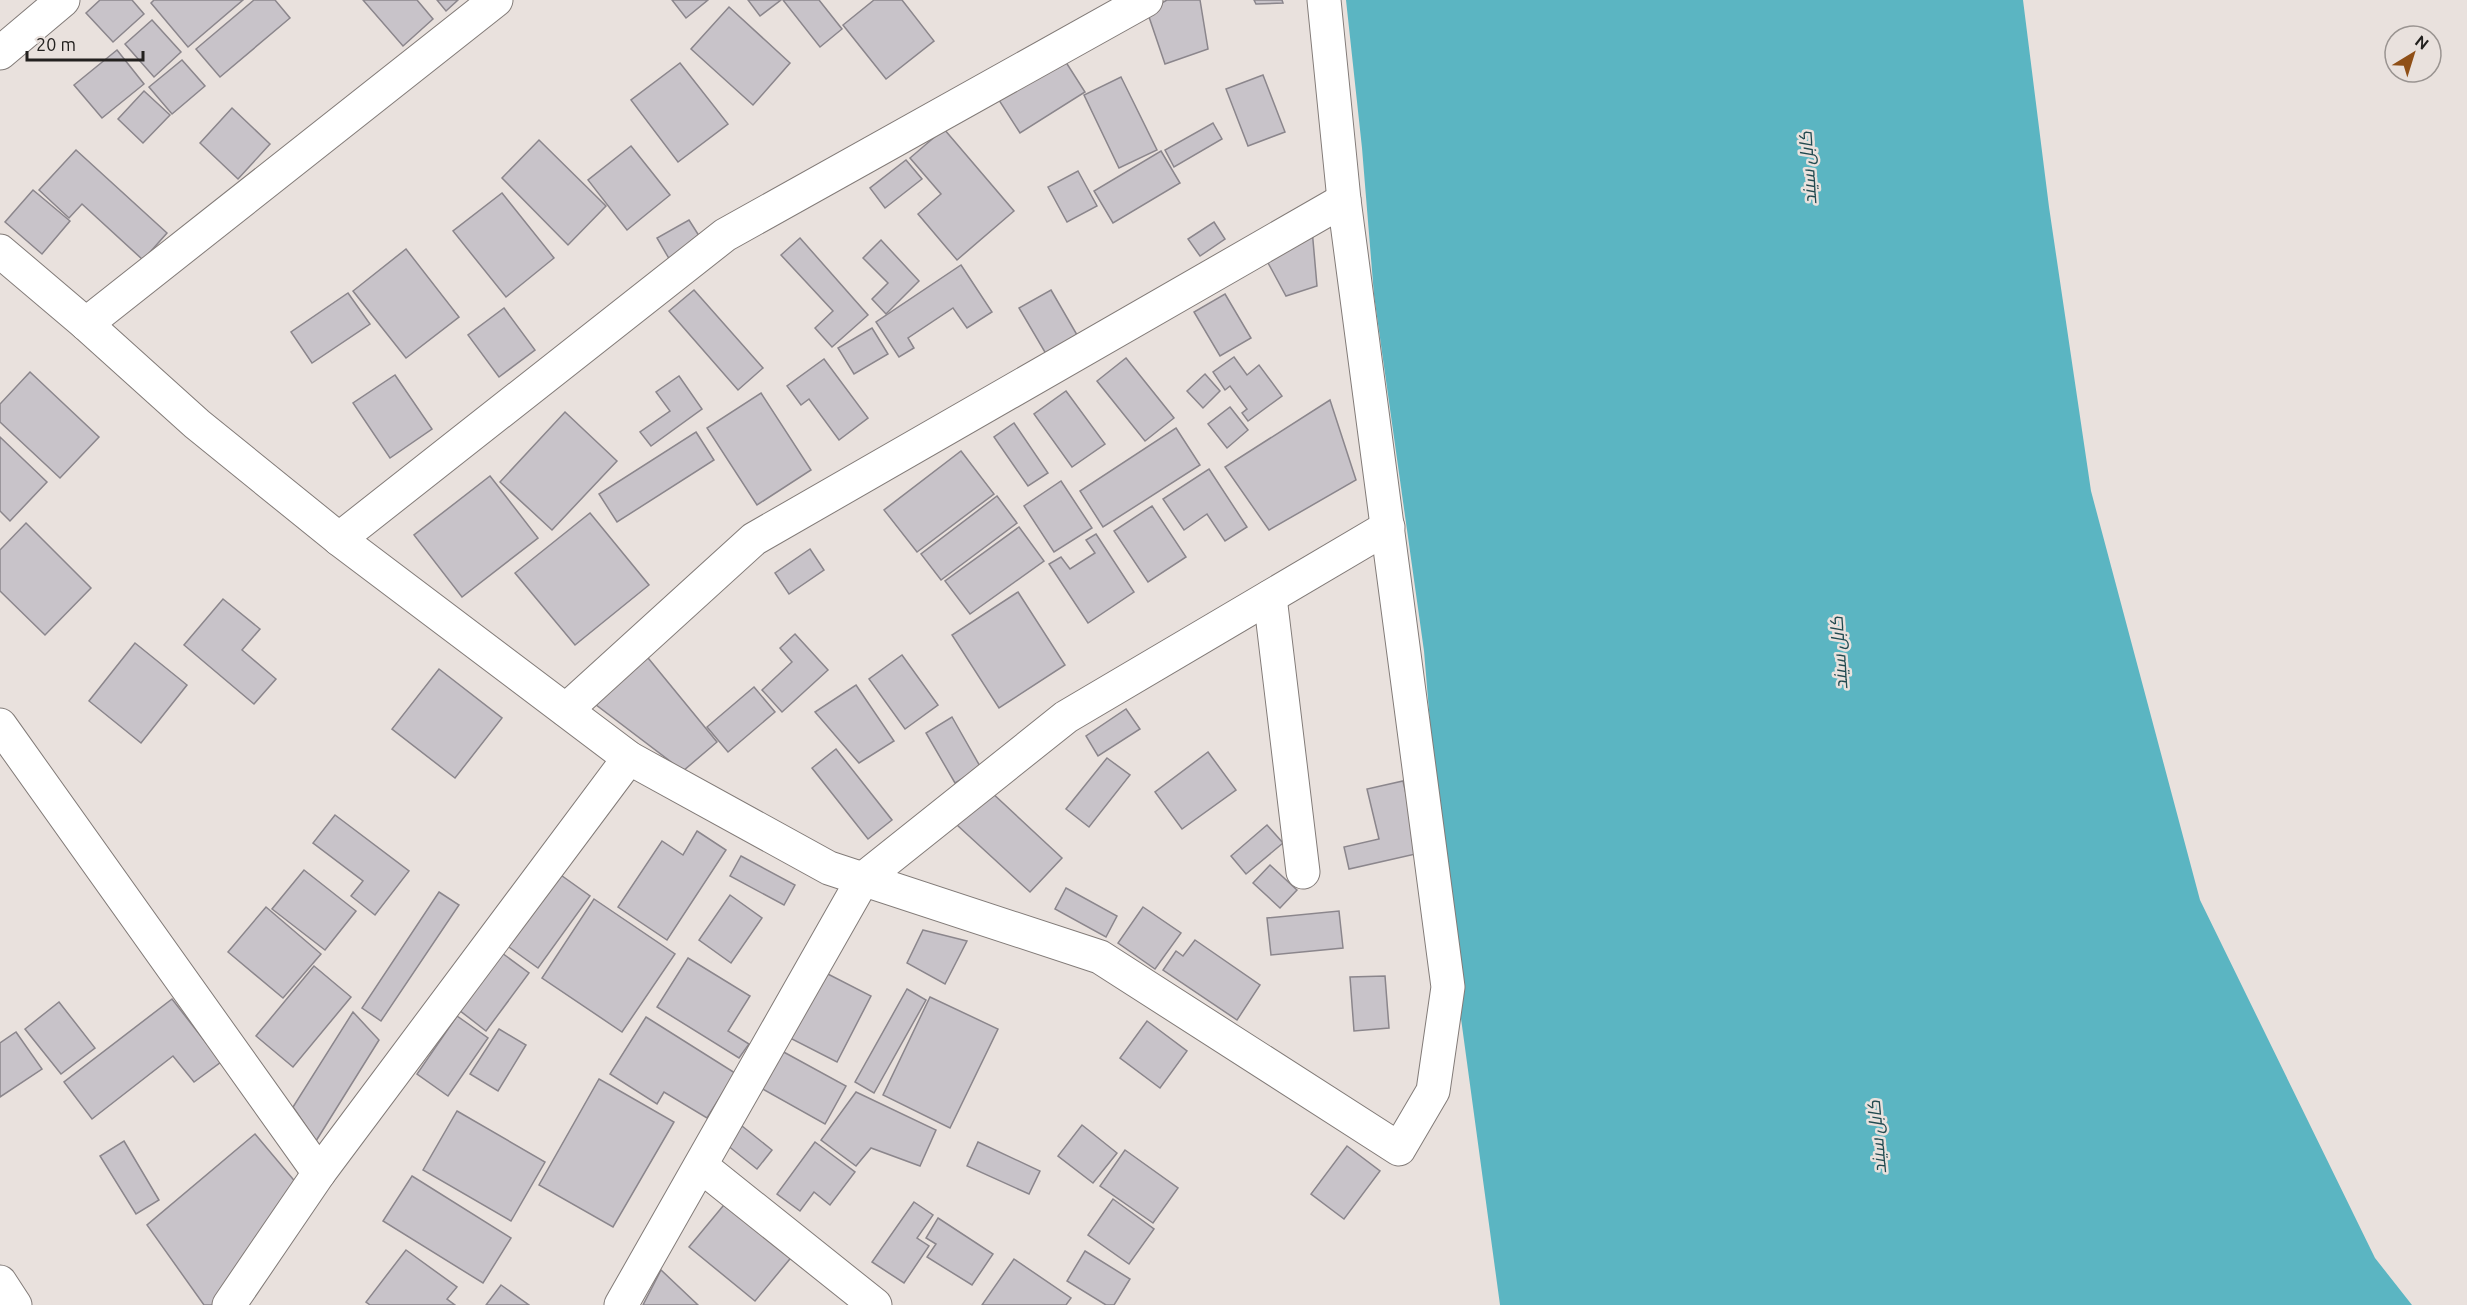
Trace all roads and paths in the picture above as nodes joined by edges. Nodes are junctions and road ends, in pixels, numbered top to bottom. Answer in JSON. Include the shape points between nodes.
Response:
{"nodes":[{"id":1,"x":63,"y":0,"type":"edge"},
{"id":2,"x":496,"y":0,"type":"edge"},
{"id":3,"x":1146,"y":0,"type":"edge"},
{"id":4,"x":1324,"y":0,"type":"edge"},
{"id":5,"x":0,"y":53,"type":"edge"},
{"id":6,"x":1344,"y":200,"type":"junction"},
{"id":7,"x":0,"y":251,"type":"edge"},
{"id":8,"x":86,"y":324,"type":"junction"},
{"id":9,"x":1388,"y":527,"type":"junction"},
{"id":10,"x":339,"y":539,"type":"junction"},
{"id":11,"x":1270,"y":597,"type":"junction"},
{"id":12,"x":566,"y":710,"type":"junction"},
{"id":13,"x":0,"y":725,"type":"edge"},
{"id":14,"x":629,"y":759,"type":"junction"},
{"id":15,"x":1303,"y":872,"type":"dead end"},
{"id":16,"x":863,"y":879,"type":"junction"},
{"id":17,"x":701,"y":1166,"type":"junction"},
{"id":18,"x":319,"y":1173,"type":"junction"},
{"id":19,"x":0,"y":1282,"type":"edge"},
{"id":20,"x":15,"y":1305,"type":"edge"},
{"id":21,"x":229,"y":1305,"type":"edge"},
{"id":22,"x":621,"y":1305,"type":"edge"},
{"id":23,"x":875,"y":1305,"type":"edge"}],
"edges":[{"from":1,"to":5,"type":"street"},
{"from":2,"to":8,"type":"street"},
{"from":3,"to":10,"type":"street","via":[[724,235]]},
{"from":4,"to":6,"type":"street"},
{"from":6,"to":9,"type":"street"},
{"from":6,"to":12,"type":"street","via":[[754,539]]},
{"from":7,"to":8,"type":"street"},
{"from":8,"to":10,"type":"street","via":[[197,424]]},
{"from":9,"to":11,"type":"street"},
{"from":9,"to":16,"type":"street","via":[[1448,987],[1433,1091],[1399,1149],[1100,957]]},
{"from":10,"to":12,"type":"street"},
{"from":11,"to":15,"type":"street"},
{"from":11,"to":16,"type":"street","via":[[1066,717]]},
{"from":12,"to":14,"type":"street"},
{"from":13,"to":18,"type":"street"},
{"from":14,"to":16,"type":"street","via":[[829,868]]},
{"from":14,"to":18,"type":"street"},
{"from":16,"to":17,"type":"street"},
{"from":17,"to":22,"type":"street"},
{"from":17,"to":23,"type":"street"},
{"from":18,"to":21,"type":"street"},
{"from":19,"to":20,"type":"street"}]}
